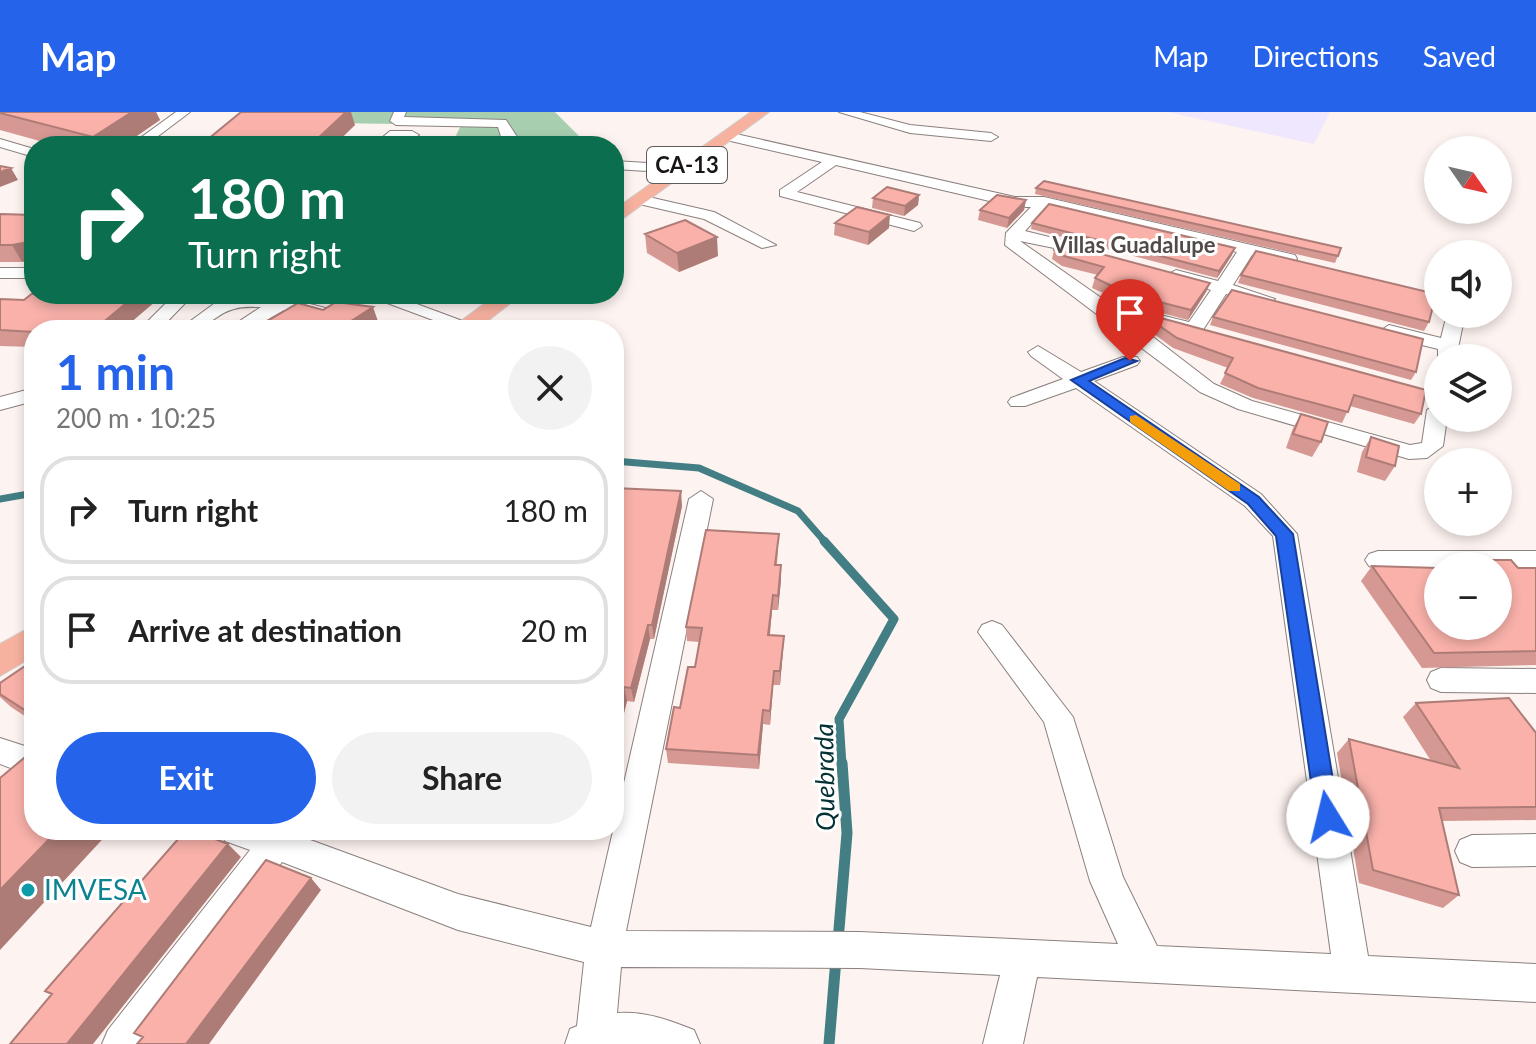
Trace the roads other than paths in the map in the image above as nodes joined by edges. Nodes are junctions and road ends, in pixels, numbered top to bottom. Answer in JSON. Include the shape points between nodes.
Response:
{"nodes":[{"id":1,"x":184,"y":112,"type":"edge"},
{"id":2,"x":400,"y":112,"type":"edge"},
{"id":3,"x":761,"y":112,"type":"edge"},
{"id":4,"x":851,"y":113,"type":"edge"},
{"id":5,"x":150,"y":136,"type":"edge"},
{"id":6,"x":389,"y":136,"type":"edge"},
{"id":7,"x":411,"y":136,"type":"edge"},
{"id":8,"x":507,"y":136,"type":"edge"},
{"id":9,"x":727,"y":136,"type":"junction"},
{"id":10,"x":991,"y":137,"type":"dead end"},
{"id":11,"x":0,"y":143,"type":"edge"},
{"id":12,"x":24,"y":150,"type":"edge"},
{"id":13,"x":836,"y":159,"type":"junction"},
{"id":14,"x":624,"y":166,"type":"edge"},
{"id":15,"x":681,"y":169,"type":"junction"},
{"id":16,"x":1044,"y":202,"type":"junction"},
{"id":17,"x":624,"y":208,"type":"edge"},
{"id":18,"x":914,"y":226,"type":"dead end"},
{"id":19,"x":1014,"y":233,"type":"junction"},
{"id":20,"x":768,"y":245,"type":"dead end"},
{"id":21,"x":1247,"y":250,"type":"junction"},
{"id":22,"x":1103,"y":256,"type":"edge"},
{"id":23,"x":1309,"y":264,"type":"edge"},
{"id":24,"x":1162,"y":272,"type":"edge"},
{"id":25,"x":0,"y":273,"type":"edge"},
{"id":26,"x":24,"y":273,"type":"edge"},
{"id":27,"x":1221,"y":287,"type":"junction"},
{"id":28,"x":1282,"y":303,"type":"edge"},
{"id":29,"x":175,"y":304,"type":"edge"},
{"id":30,"x":230,"y":304,"type":"edge"},
{"id":31,"x":273,"y":304,"type":"edge"},
{"id":32,"x":399,"y":304,"type":"edge"},
{"id":33,"x":497,"y":304,"type":"edge"},
{"id":34,"x":1098,"y":304,"type":"junction"},
{"id":35,"x":279,"y":305,"type":"junction"},
{"id":36,"x":158,"y":320,"type":"edge"},
{"id":37,"x":200,"y":320,"type":"edge"},
{"id":38,"x":253,"y":320,"type":"edge"},
{"id":39,"x":344,"y":320,"type":"edge"},
{"id":40,"x":442,"y":320,"type":"edge"},
{"id":41,"x":475,"y":320,"type":"edge"},
{"id":42,"x":1373,"y":326,"type":"edge"},
{"id":43,"x":1424,"y":344,"type":"edge"},
{"id":44,"x":1038,"y":352,"type":"dead end"},
{"id":45,"x":1130,"y":361,"type":"dead end"},
{"id":46,"x":1078,"y":380,"type":"junction"},
{"id":47,"x":24,"y":397,"type":"edge"},
{"id":48,"x":1018,"y":402,"type":"dead end"},
{"id":49,"x":0,"y":404,"type":"edge"},
{"id":50,"x":1434,"y":432,"type":"edge"},
{"id":51,"x":701,"y":499,"type":"dead end"},
{"id":52,"x":1378,"y":560,"type":"dead end"},
{"id":53,"x":1536,"y":560,"type":"edge"},
{"id":54,"x":992,"y":632,"type":"dead end"},
{"id":55,"x":24,"y":645,"type":"edge"},
{"id":56,"x":0,"y":662,"type":"edge"},
{"id":57,"x":1441,"y":680,"type":"dead end"},
{"id":58,"x":1536,"y":681,"type":"edge"},
{"id":59,"x":0,"y":751,"type":"edge"},
{"id":60,"x":24,"y":759,"type":"edge"},
{"id":61,"x":267,"y":840,"type":"edge"},
{"id":62,"x":276,"y":843,"type":"junction"},
{"id":63,"x":1536,"y":850,"type":"edge"},
{"id":64,"x":1472,"y":851,"type":"dead end"},
{"id":65,"x":604,"y":949,"type":"junction"},
{"id":66,"x":1023,"y":959,"type":"junction"},
{"id":67,"x":1145,"y":962,"type":"junction"},
{"id":68,"x":1352,"y":974,"type":"junction"},
{"id":69,"x":1536,"y":983,"type":"edge"},
{"id":70,"x":590,"y":1040,"type":"edge"},
{"id":71,"x":122,"y":1044,"type":"edge"},
{"id":72,"x":680,"y":1044,"type":"edge"},
{"id":73,"x":1003,"y":1044,"type":"edge"}],
"edges":[{"from":1,"to":5,"type":"street"},
{"from":2,"to":8,"type":"street","via":[[396,121],[501,123]]},
{"from":3,"to":9,"type":"main road","number":"CA-13"},
{"from":4,"to":10,"type":"street","via":[[910,129]]},
{"from":6,"to":7,"type":"street"},
{"from":9,"to":13,"type":"street"},
{"from":9,"to":15,"type":"main road","number":"CA-13"},
{"from":11,"to":12,"type":"street"},
{"from":13,"to":16,"type":"street","via":[[1015,202]]},
{"from":13,"to":18,"type":"street","via":[[785,193]]},
{"from":14,"to":15,"type":"street"},
{"from":15,"to":17,"type":"main road","number":"CA-13"},
{"from":16,"to":19,"type":"street"},
{"from":16,"to":21,"type":"street"},
{"from":17,"to":20,"type":"street","via":[[709,215]]},
{"from":19,"to":22,"type":"street"},
{"from":19,"to":34,"type":"street","via":[[1011,242]]},
{"from":21,"to":23,"type":"street"},
{"from":21,"to":27,"type":"street"},
{"from":24,"to":27,"type":"street"},
{"from":25,"to":26,"type":"street"},
{"from":27,"to":28,"type":"street"},
{"from":27,"to":34,"type":"street","via":[[1202,332]]},
{"from":29,"to":36,"type":"street"},
{"from":30,"to":37,"type":"street"},
{"from":31,"to":35,"type":"street"},
{"from":32,"to":40,"type":"street"},
{"from":33,"to":41,"type":"main road"},
{"from":34,"to":50,"type":"street","via":[[1207,388],[1245,405],[1419,453],[1432,446]]},
{"from":35,"to":38,"type":"street"},
{"from":35,"to":39,"type":"street"},
{"from":42,"to":43,"type":"street"},
{"from":44,"to":46,"type":"street"},
{"from":45,"to":46,"type":"street"},
{"from":46,"to":48,"type":"street"},
{"from":46,"to":68,"type":"street","via":[[1253,500],[1285,534]]},
{"from":47,"to":49,"type":"street"},
{"from":51,"to":65,"type":"street"},
{"from":52,"to":53,"type":"street"},
{"from":54,"to":67,"type":"street","via":[[1058,717],[1107,881]]},
{"from":55,"to":56,"type":"main road"},
{"from":57,"to":58,"type":"street"},
{"from":59,"to":60,"type":"street"},
{"from":61,"to":62,"type":"street"},
{"from":62,"to":65,"type":"street","via":[[458,912]]},
{"from":62,"to":71,"type":"street"},
{"from":63,"to":64,"type":"street"},
{"from":65,"to":66,"type":"street","via":[[860,950]]},
{"from":65,"to":70,"type":"street"},
{"from":66,"to":67,"type":"street"},
{"from":66,"to":73,"type":"street"},
{"from":67,"to":68,"type":"street"},
{"from":68,"to":69,"type":"street"},
{"from":70,"to":72,"type":"street","via":[[624,1029]]}]}
